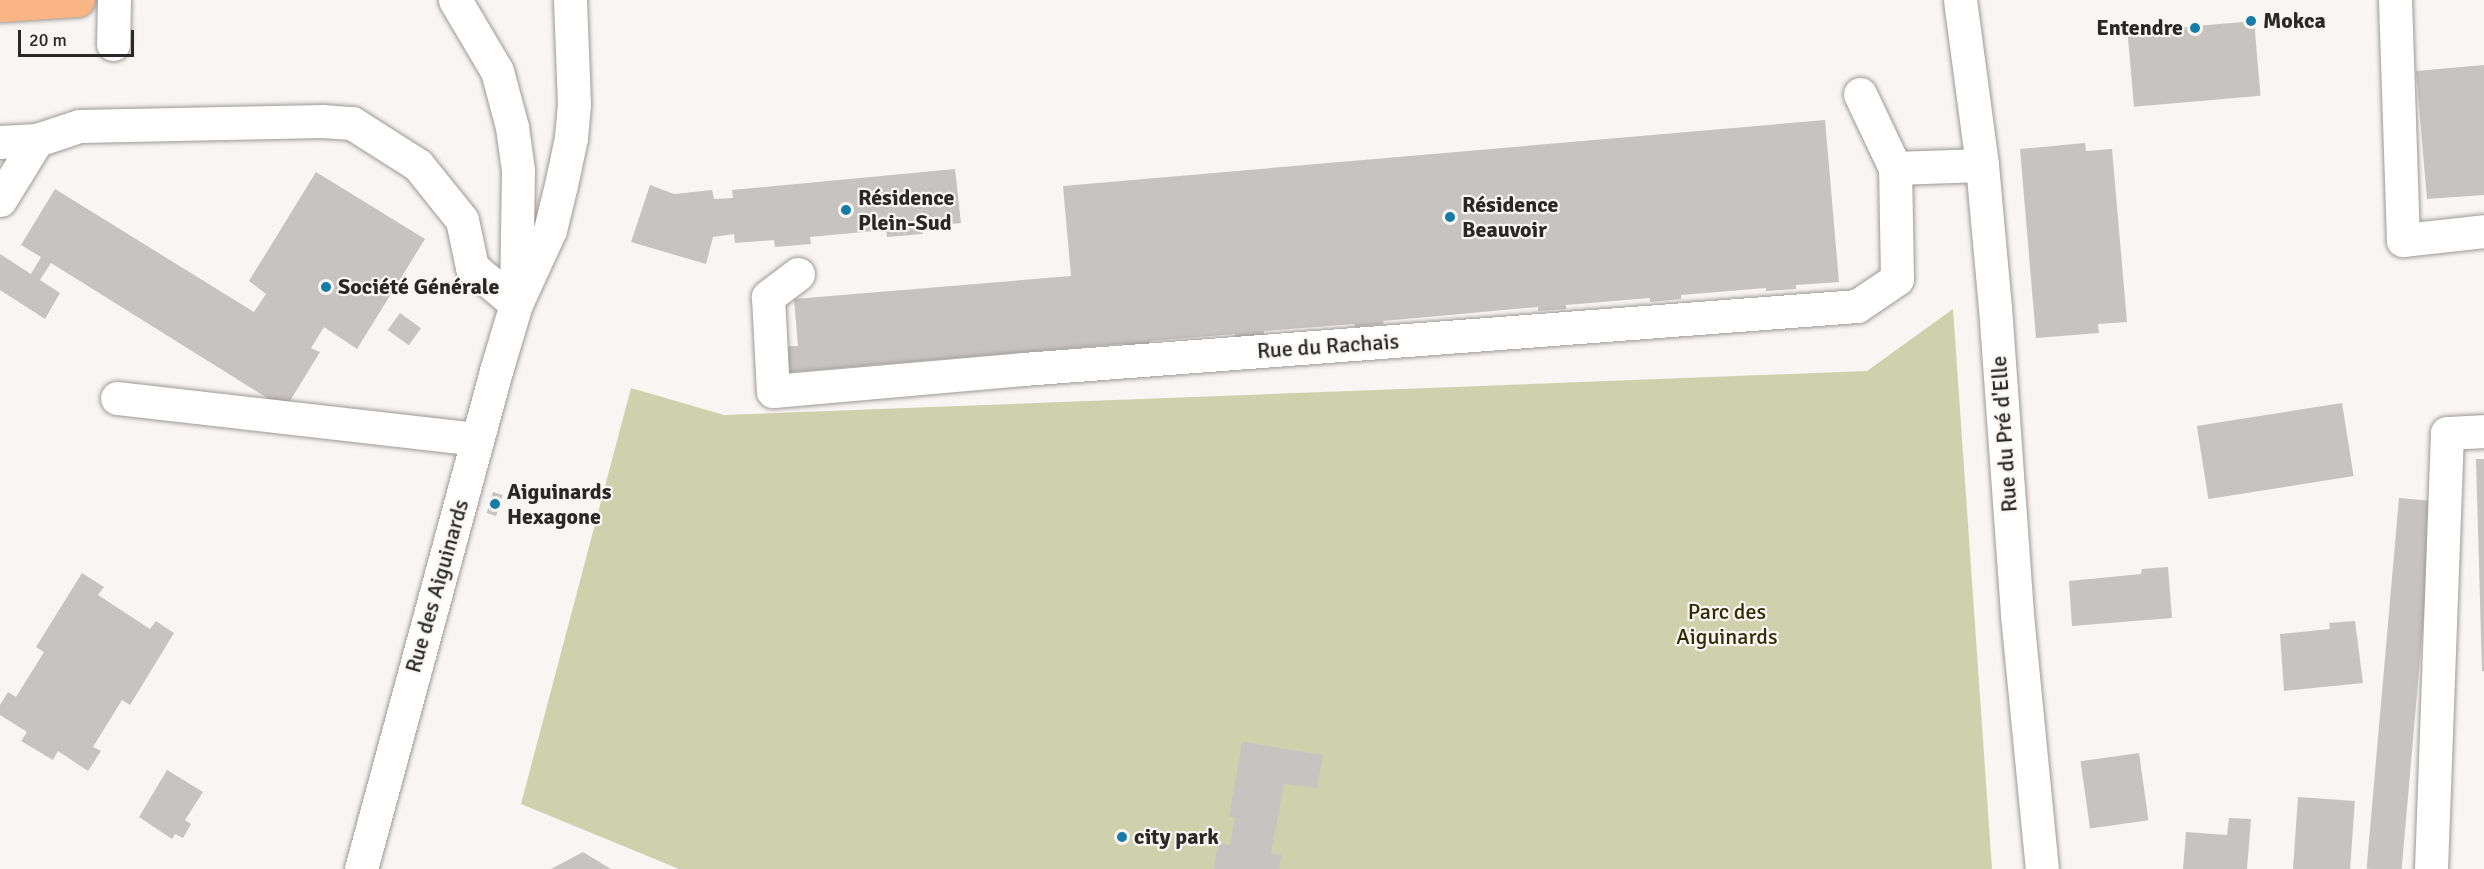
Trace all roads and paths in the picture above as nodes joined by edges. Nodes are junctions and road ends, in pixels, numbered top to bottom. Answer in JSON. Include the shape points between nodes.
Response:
{"nodes":[{"id":1,"x":78,"y":0,"type":"edge"},
{"id":2,"x":114,"y":0,"type":"edge"},
{"id":3,"x":455,"y":0,"type":"edge"},
{"id":4,"x":570,"y":0,"type":"edge"},
{"id":5,"x":1960,"y":0,"type":"edge"},
{"id":6,"x":2395,"y":0,"type":"edge"},
{"id":7,"x":0,"y":5,"type":"edge"},
{"id":8,"x":113,"y":44,"type":"dead end"},
{"id":9,"x":1860,"y":94,"type":"dead end"},
{"id":10,"x":37,"y":140,"type":"junction"},
{"id":11,"x":0,"y":142,"type":"edge"},
{"id":12,"x":1982,"y":165,"type":"junction"},
{"id":13,"x":1895,"y":168,"type":"junction"},
{"id":14,"x":0,"y":200,"type":"edge"},
{"id":15,"x":2484,"y":231,"type":"edge"},
{"id":16,"x":798,"y":274,"type":"dead end"},
{"id":17,"x":516,"y":304,"type":"junction"},
{"id":18,"x":117,"y":398,"type":"dead end"},
{"id":19,"x":2484,"y":431,"type":"edge"},
{"id":20,"x":477,"y":439,"type":"junction"},
{"id":21,"x":361,"y":869,"type":"edge"},
{"id":22,"x":2042,"y":869,"type":"edge"},
{"id":23,"x":2431,"y":869,"type":"edge"}],
"edges":[{"from":1,"to":7,"type":"main road"},
{"from":2,"to":8,"type":"street"},
{"from":3,"to":17,"type":"street","name":"Rue des Aiguinards","via":[[497,71],[512,127],[518,170]]},
{"from":4,"to":17,"type":"street","name":"Rue des Aiguinards","via":[[574,71],[571,138],[550,230]]},
{"from":5,"to":12,"type":"street","name":"Rue du Pré d'Elle"},
{"from":6,"to":15,"type":"street","via":[[2403,240]]},
{"from":9,"to":13,"type":"street","name":"Rue du Rachais"},
{"from":10,"to":11,"type":"street"},
{"from":10,"to":14,"type":"street"},
{"from":10,"to":17,"type":"street","via":[[79,126],[352,123],[418,165],[462,220],[472,267]]},
{"from":12,"to":13,"type":"street"},
{"from":12,"to":22,"type":"street","name":"Rue du Pré d'Elle","via":[[2017,615]]},
{"from":13,"to":16,"type":"street","name":"Rue du Rachais","via":[[1897,279],[1857,306],[773,391],[768,297]]},
{"from":17,"to":20,"type":"street","name":"Rue des Aiguinards"},
{"from":18,"to":20,"type":"street"},
{"from":19,"to":23,"type":"street","via":[[2447,433]]},
{"from":20,"to":21,"type":"street","name":"Rue des Aiguinards"}]}
